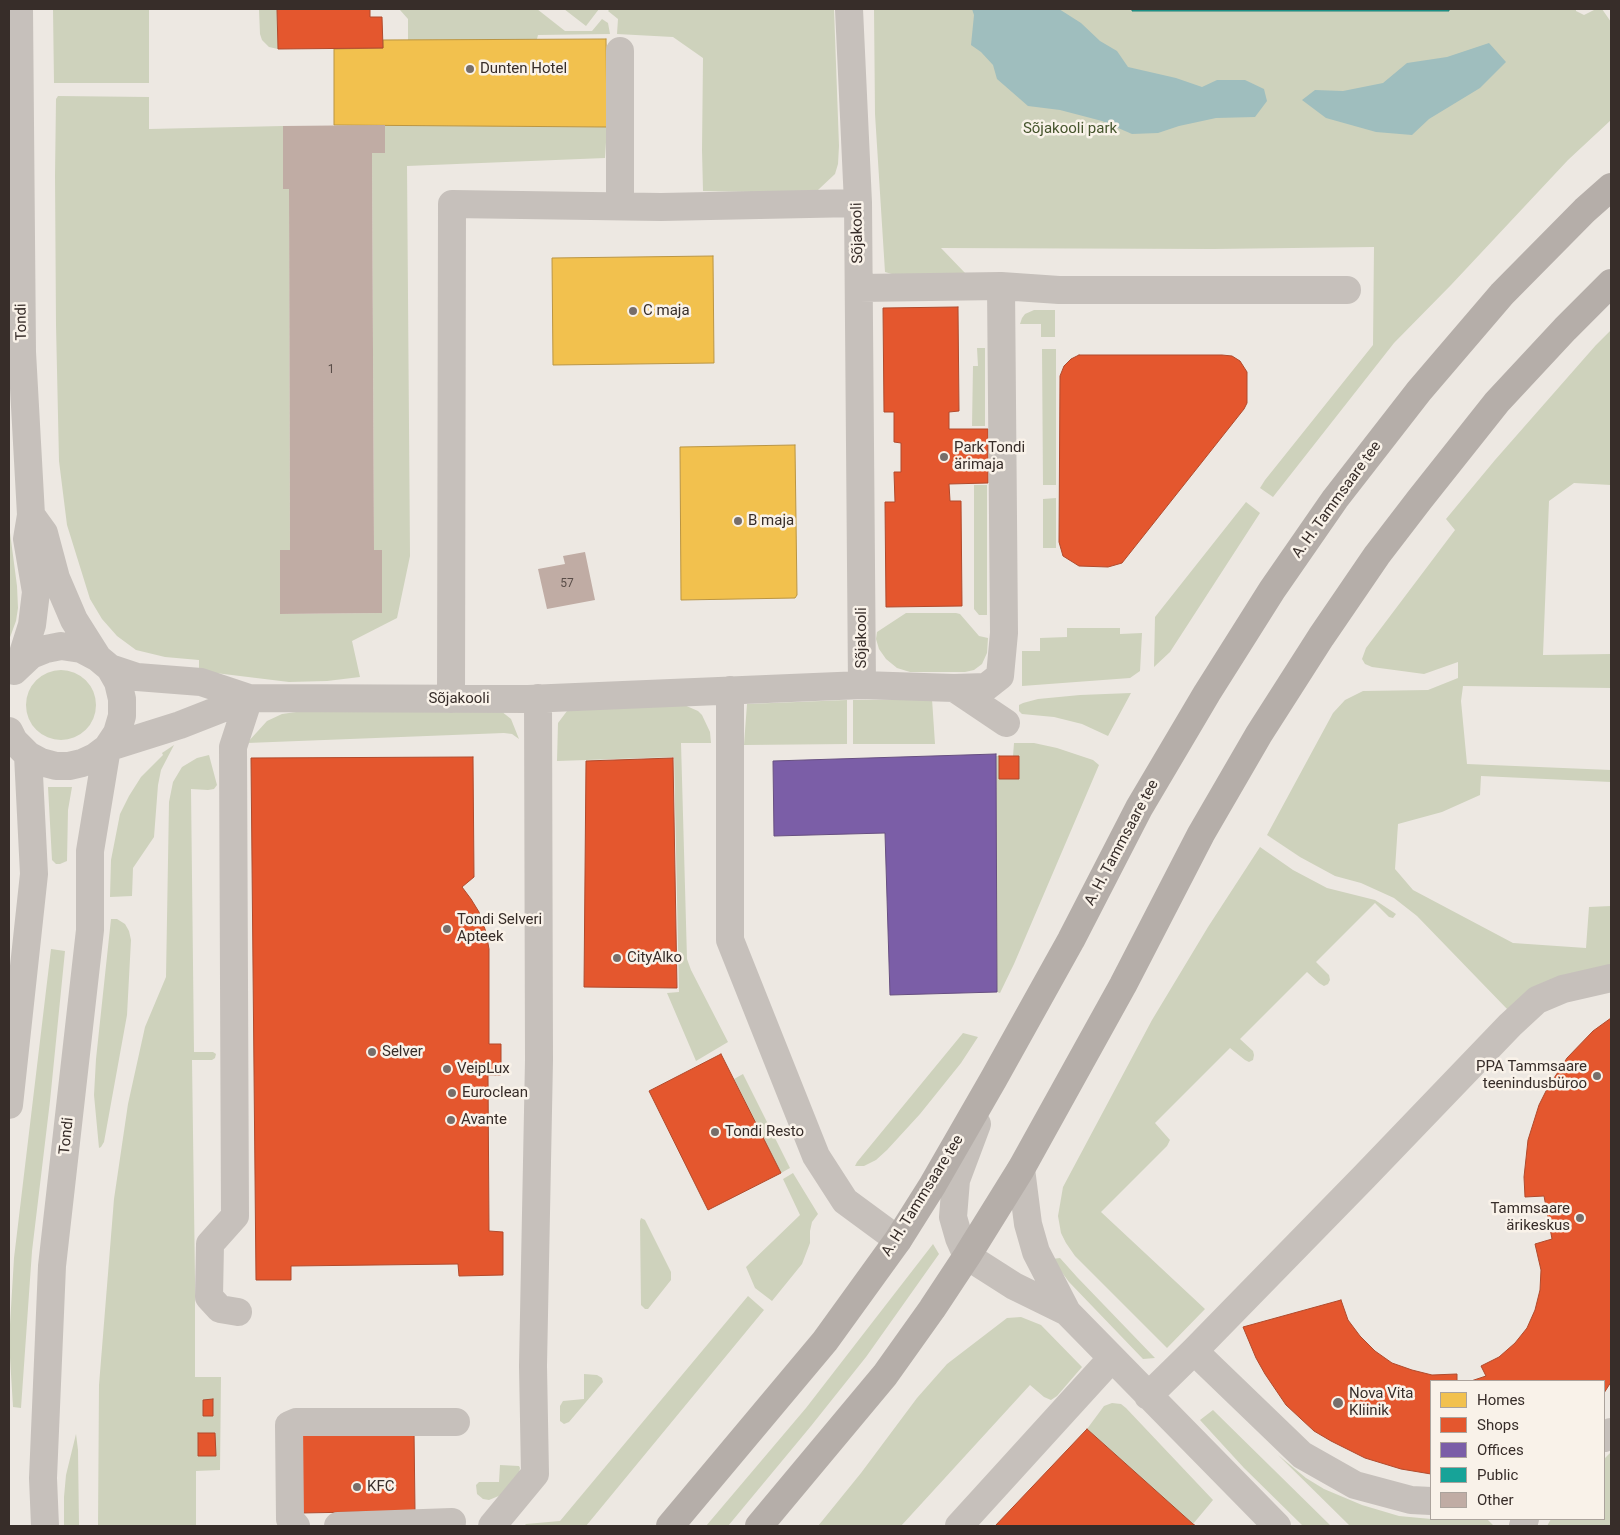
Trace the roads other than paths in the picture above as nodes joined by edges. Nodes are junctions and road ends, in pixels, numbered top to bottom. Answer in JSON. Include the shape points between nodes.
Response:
{"nodes":[{"id":1,"x":20,"y":9,"type":"edge"},
{"id":2,"x":849,"y":9,"type":"edge"},
{"id":3,"x":620,"y":51,"type":"dead end"},
{"id":4,"x":1611,"y":187,"type":"edge"},
{"id":5,"x":858,"y":203,"type":"junction"},
{"id":6,"x":620,"y":206,"type":"junction"},
{"id":7,"x":1611,"y":283,"type":"edge"},
{"id":8,"x":1001,"y":286,"type":"junction"},
{"id":9,"x":859,"y":288,"type":"junction"},
{"id":10,"x":1347,"y":290,"type":"dead end"},
{"id":11,"x":18,"y":465,"type":"edge"},
{"id":12,"x":31,"y":515,"type":"junction"},
{"id":13,"x":104,"y":663,"type":"junction"},
{"id":14,"x":14,"y":673,"type":"edge"},
{"id":15,"x":862,"y":685,"type":"junction"},
{"id":16,"x":954,"y":688,"type":"junction"},
{"id":17,"x":730,"y":690,"type":"junction"},
{"id":18,"x":249,"y":698,"type":"junction"},
{"id":19,"x":538,"y":698,"type":"junction"},
{"id":20,"x":451,"y":699,"type":"junction"},
{"id":21,"x":1006,"y":723,"type":"dead end"},
{"id":22,"x":9,"y":731,"type":"edge"},
{"id":23,"x":106,"y":748,"type":"junction"},
{"id":24,"x":28,"y":755,"type":"junction"},
{"id":25,"x":1611,"y":978,"type":"edge"},
{"id":26,"x":993,"y":1080,"type":"junction"},
{"id":27,"x":9,"y":1104,"type":"edge"},
{"id":28,"x":1022,"y":1169,"type":"junction"},
{"id":29,"x":898,"y":1240,"type":"junction"},
{"id":30,"x":967,"y":1256,"type":"junction"},
{"id":31,"x":238,"y":1312,"type":"dead end"},
{"id":32,"x":1067,"y":1312,"type":"junction"},
{"id":33,"x":1194,"y":1351,"type":"junction"},
{"id":34,"x":1112,"y":1358,"type":"junction"},
{"id":35,"x":1148,"y":1396,"type":"junction"},
{"id":36,"x":456,"y":1422,"type":"dead end"},
{"id":37,"x":1430,"y":1501,"type":"edge"},
{"id":38,"x":452,"y":1522,"type":"dead end"},
{"id":39,"x":45,"y":1526,"type":"edge"},
{"id":40,"x":296,"y":1526,"type":"edge"},
{"id":41,"x":338,"y":1526,"type":"edge"},
{"id":42,"x":492,"y":1526,"type":"edge"},
{"id":43,"x":670,"y":1526,"type":"edge"},
{"id":44,"x":760,"y":1526,"type":"edge"},
{"id":45,"x":959,"y":1526,"type":"edge"},
{"id":46,"x":1277,"y":1526,"type":"edge"}],
"edges":[{"from":1,"to":11,"type":"street","name":"Tondi","via":[[22,352]]},
{"from":2,"to":5,"type":"street","name":"Sõjakooli"},
{"from":3,"to":6,"type":"street"},
{"from":4,"to":26,"type":"main road","name":"A. H. Tammsaare tee","via":[[1502,294],[1419,391],[1319,522],[1207,693],[1139,808],[1071,940]]},
{"from":5,"to":6,"type":"street"},
{"from":5,"to":9,"type":"street","name":"Sõjakooli"},
{"from":6,"to":20,"type":"street","via":[[452,204]]},
{"from":7,"to":28,"type":"main road","via":[[1497,402],[1377,555],[1321,637],[1201,834]]},
{"from":8,"to":9,"type":"street"},
{"from":8,"to":10,"type":"street","via":[[1059,290]]},
{"from":8,"to":16,"type":"street","via":[[1004,633],[1000,676],[986,687]]},
{"from":9,"to":15,"type":"street","name":"Sõjakooli"},
{"from":11,"to":12,"type":"street","name":"Tondi"},
{"from":12,"to":13,"type":"street","via":[[44,533],[56,578],[74,620]]},
{"from":12,"to":14,"type":"street","name":"Tondi","via":[[27,539],[36,592],[32,625]]},
{"from":13,"to":14,"type":"street","name":"Sõjakooli","via":[[81,649],[61,646],[31,655]]},
{"from":13,"to":18,"type":"street","name":"Sõjakooli","via":[[137,677],[201,682]]},
{"from":13,"to":23,"type":"street","via":[[118,682],[122,699],[122,716]]},
{"from":15,"to":16,"type":"street"},
{"from":15,"to":17,"type":"street","name":"Sõjakooli"},
{"from":16,"to":21,"type":"street"},
{"from":17,"to":19,"type":"street","name":"Sõjakooli"},
{"from":17,"to":29,"type":"street","via":[[730,940],[816,1156],[845,1201]]},
{"from":18,"to":20,"type":"street","name":"Sõjakooli"},
{"from":18,"to":23,"type":"street","name":"Sõjakooli","via":[[180,725]]},
{"from":18,"to":31,"type":"street","via":[[232,747],[235,1216],[210,1244],[209,1270],[209,1297],[220,1309]]},
{"from":19,"to":20,"type":"street","name":"Sõjakooli"},
{"from":19,"to":42,"type":"street","via":[[535,1474]]},
{"from":22,"to":24,"type":"street"},
{"from":23,"to":24,"type":"street","via":[[82,764],[69,766],[41,762]]},
{"from":23,"to":39,"type":"street","name":"Tondi","via":[[90,851],[90,930],[52,1266],[43,1478]]},
{"from":24,"to":27,"type":"street","via":[[34,874]]},
{"from":25,"to":33,"type":"street","via":[[1562,989],[1537,1000]]},
{"from":26,"to":29,"type":"main road","name":"A. H. Tammsaare tee"},
{"from":26,"to":30,"type":"street","via":[[956,1180],[953,1217]]},
{"from":28,"to":30,"type":"main road"},
{"from":28,"to":32,"type":"street","via":[[1028,1224],[1036,1252]]},
{"from":29,"to":43,"type":"main road","name":"A. H. Tammsaare tee","via":[[825,1341]]},
{"from":30,"to":32,"type":"street","via":[[1014,1286]]},
{"from":30,"to":44,"type":"main road","via":[[885,1375]]},
{"from":32,"to":34,"type":"street"},
{"from":33,"to":35,"type":"street"},
{"from":33,"to":37,"type":"street","via":[[1302,1455],[1356,1485],[1411,1500]]},
{"from":34,"to":35,"type":"street"},
{"from":34,"to":45,"type":"street"},
{"from":35,"to":46,"type":"street"},
{"from":36,"to":40,"type":"street","via":[[296,1422],[289,1425],[290,1519]]},
{"from":38,"to":41,"type":"street"}]}
